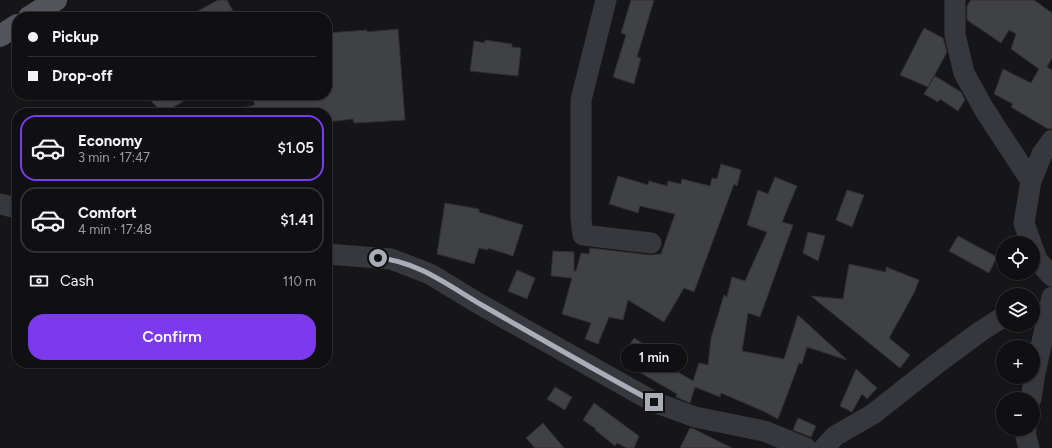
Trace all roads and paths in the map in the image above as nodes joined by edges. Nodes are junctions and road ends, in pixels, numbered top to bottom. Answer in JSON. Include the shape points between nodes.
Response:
{"nodes":[{"id":1,"x":56,"y":0,"type":"edge"},
{"id":2,"x":606,"y":0,"type":"edge"},
{"id":3,"x":955,"y":0,"type":"edge"},
{"id":4,"x":37,"y":12,"type":"edge"},
{"id":5,"x":12,"y":28,"type":"edge"},
{"id":6,"x":0,"y":36,"type":"edge"},
{"id":7,"x":1052,"y":140,"type":"edge"},
{"id":8,"x":1031,"y":181,"type":"junction"},
{"id":9,"x":0,"y":204,"type":"edge"},
{"id":10,"x":12,"y":207,"type":"edge"},
{"id":11,"x":1029,"y":236,"type":"edge"},
{"id":12,"x":651,"y":243,"type":"dead end"},
{"id":13,"x":332,"y":254,"type":"edge"},
{"id":14,"x":1040,"y":263,"type":"edge"},
{"id":15,"x":1052,"y":276,"type":"edge"},
{"id":16,"x":1052,"y":293,"type":"edge"},
{"id":17,"x":1040,"y":298,"type":"edge"},
{"id":18,"x":1052,"y":298,"type":"edge"},
{"id":19,"x":996,"y":321,"type":"edge"},
{"id":20,"x":1032,"y":392,"type":"edge"},
{"id":21,"x":1026,"y":436,"type":"edge"},
{"id":22,"x":806,"y":448,"type":"edge"},
{"id":23,"x":824,"y":448,"type":"edge"},
{"id":24,"x":1029,"y":448,"type":"edge"}],
"edges":[{"from":1,"to":4,"type":"main road"},
{"from":2,"to":12,"type":"street","via":[[581,100],[583,235]]},
{"from":3,"to":8,"type":"street","via":[[955,35],[964,73]]},
{"from":5,"to":6,"type":"main road"},
{"from":7,"to":8,"type":"street","via":[[1042,154]]},
{"from":8,"to":11,"type":"street","via":[[1024,223]]},
{"from":9,"to":10,"type":"street"},
{"from":13,"to":22,"type":"street","via":[[391,259],[430,274],[654,402],[695,417],[764,431]]},
{"from":14,"to":15,"type":"street"},
{"from":16,"to":17,"type":"street"},
{"from":18,"to":20,"type":"street"},
{"from":19,"to":23,"type":"street","via":[[873,414],[835,436]]},
{"from":21,"to":24,"type":"street"}]}
